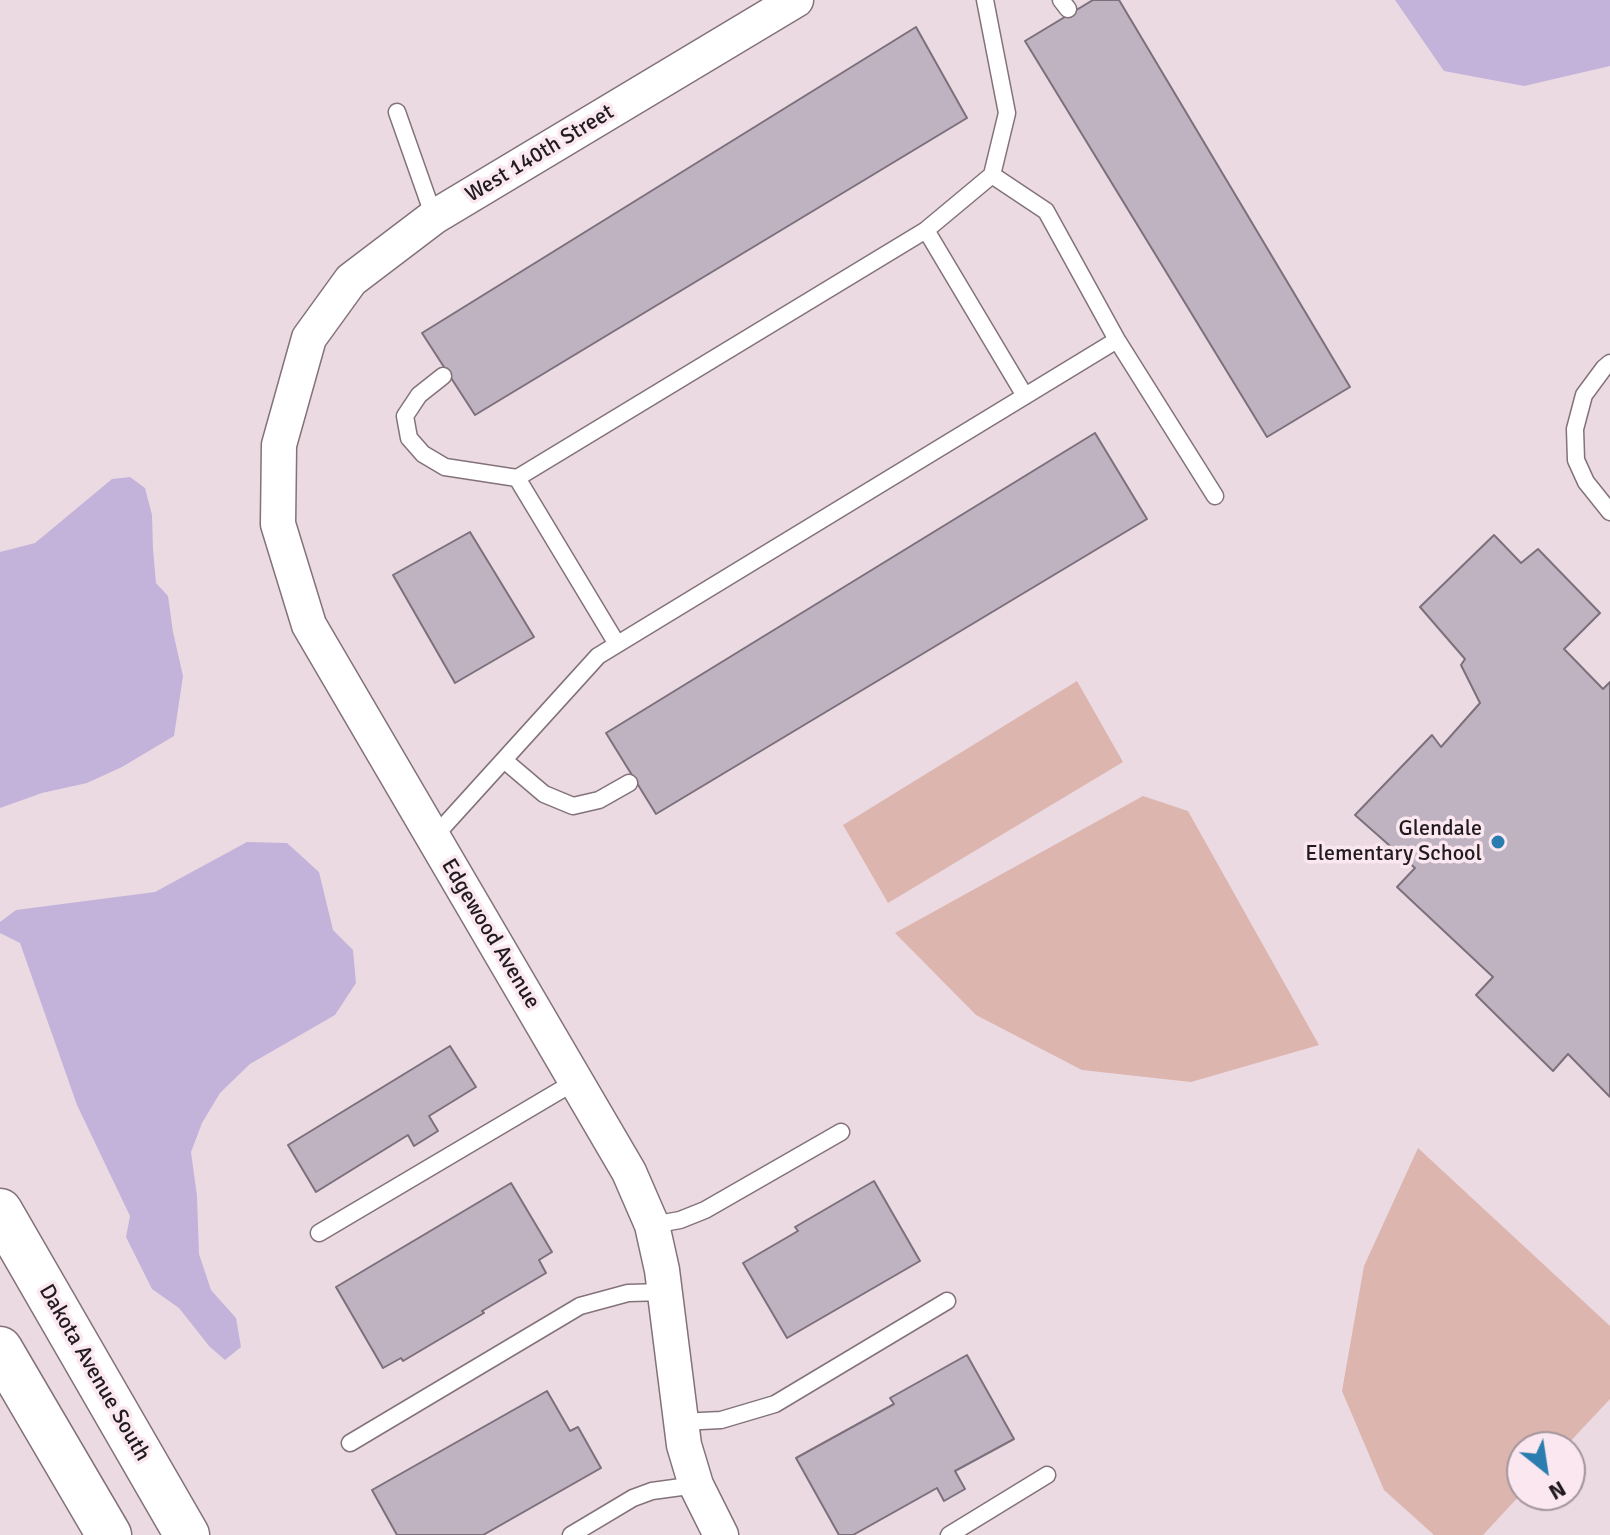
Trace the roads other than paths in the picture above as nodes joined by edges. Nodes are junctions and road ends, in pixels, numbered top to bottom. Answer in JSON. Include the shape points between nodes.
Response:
{"nodes":[{"id":1,"x":796,"y":0,"type":"edge"},
{"id":2,"x":985,"y":0,"type":"edge"},
{"id":3,"x":397,"y":112,"type":"dead end"},
{"id":4,"x":992,"y":175,"type":"junction"},
{"id":5,"x":434,"y":217,"type":"junction"},
{"id":6,"x":926,"y":230,"type":"junction"},
{"id":7,"x":309,"y":338,"type":"joint"},
{"id":8,"x":1117,"y":340,"type":"junction"},
{"id":9,"x":1610,"y":363,"type":"edge"},
{"id":10,"x":443,"y":376,"type":"dead end"},
{"id":11,"x":1025,"y":396,"type":"junction"},
{"id":12,"x":517,"y":478,"type":"junction"},
{"id":13,"x":1215,"y":496,"type":"dead end"},
{"id":14,"x":1610,"y":512,"type":"edge"},
{"id":15,"x":617,"y":644,"type":"junction"},
{"id":16,"x":504,"y":760,"type":"junction"},
{"id":17,"x":629,"y":783,"type":"dead end"},
{"id":18,"x":433,"y":838,"type":"junction"},
{"id":19,"x":576,"y":1081,"type":"junction"},
{"id":20,"x":841,"y":1132,"type":"dead end"},
{"id":21,"x":0,"y":1211,"type":"edge"},
{"id":22,"x":652,"y":1225,"type":"junction"},
{"id":23,"x":319,"y":1233,"type":"dead end"},
{"id":24,"x":665,"y":1292,"type":"junction"},
{"id":25,"x":947,"y":1301,"type":"dead end"},
{"id":26,"x":0,"y":1349,"type":"edge"},
{"id":27,"x":681,"y":1422,"type":"junction"},
{"id":28,"x":350,"y":1443,"type":"dead end"},
{"id":29,"x":1047,"y":1475,"type":"dead end"},
{"id":30,"x":696,"y":1485,"type":"junction"},
{"id":31,"x":109,"y":1535,"type":"edge"},
{"id":32,"x":187,"y":1535,"type":"edge"},
{"id":33,"x":571,"y":1535,"type":"edge"},
{"id":34,"x":721,"y":1535,"type":"edge"},
{"id":35,"x":949,"y":1535,"type":"edge"}],
"edges":[{"from":1,"to":5,"type":"street","name":"West 140th Street"},
{"from":2,"to":4,"type":"lane","via":[[1007,113]]},
{"from":3,"to":5,"type":"lane"},
{"from":4,"to":6,"type":"lane"},
{"from":4,"to":8,"type":"lane","via":[[1046,211]]},
{"from":5,"to":7,"type":"street","name":"West 140th Street","via":[[351,280]]},
{"from":6,"to":11,"type":"lane"},
{"from":6,"to":12,"type":"lane"},
{"from":7,"to":18,"type":"street","name":"Edgewood Avenue","via":[[279,445],[278,524],[309,625]]},
{"from":8,"to":11,"type":"lane"},
{"from":8,"to":13,"type":"lane"},
{"from":9,"to":14,"type":"lane","via":[[1584,395],[1575,429],[1576,460]]},
{"from":10,"to":12,"type":"lane","via":[[419,395],[405,416],[409,438],[445,467]]},
{"from":11,"to":15,"type":"lane"},
{"from":12,"to":15,"type":"lane"},
{"from":15,"to":16,"type":"lane","via":[[598,656]]},
{"from":16,"to":17,"type":"lane","via":[[544,794],[573,806],[599,800]]},
{"from":16,"to":18,"type":"lane"},
{"from":18,"to":19,"type":"street","name":"Edgewood Avenue"},
{"from":19,"to":22,"type":"street","name":"Edgewood Avenue","via":[[629,1172]]},
{"from":19,"to":23,"type":"lane"},
{"from":20,"to":22,"type":"lane","via":[[705,1210]]},
{"from":21,"to":32,"type":"main road","name":"Dakota Avenue South"},
{"from":22,"to":24,"type":"street","name":"Edgewood Avenue"},
{"from":24,"to":27,"type":"street","name":"Edgewood Avenue"},
{"from":24,"to":28,"type":"lane","via":[[628,1293],[580,1306]]},
{"from":25,"to":27,"type":"lane","via":[[775,1404],[721,1420]]},
{"from":26,"to":31,"type":"main road"},
{"from":27,"to":30,"type":"street","name":"Edgewood Avenue"},
{"from":29,"to":35,"type":"lane"},
{"from":30,"to":33,"type":"lane","via":[[633,1498]]},
{"from":30,"to":34,"type":"street","name":"Edgewood Avenue"}]}
